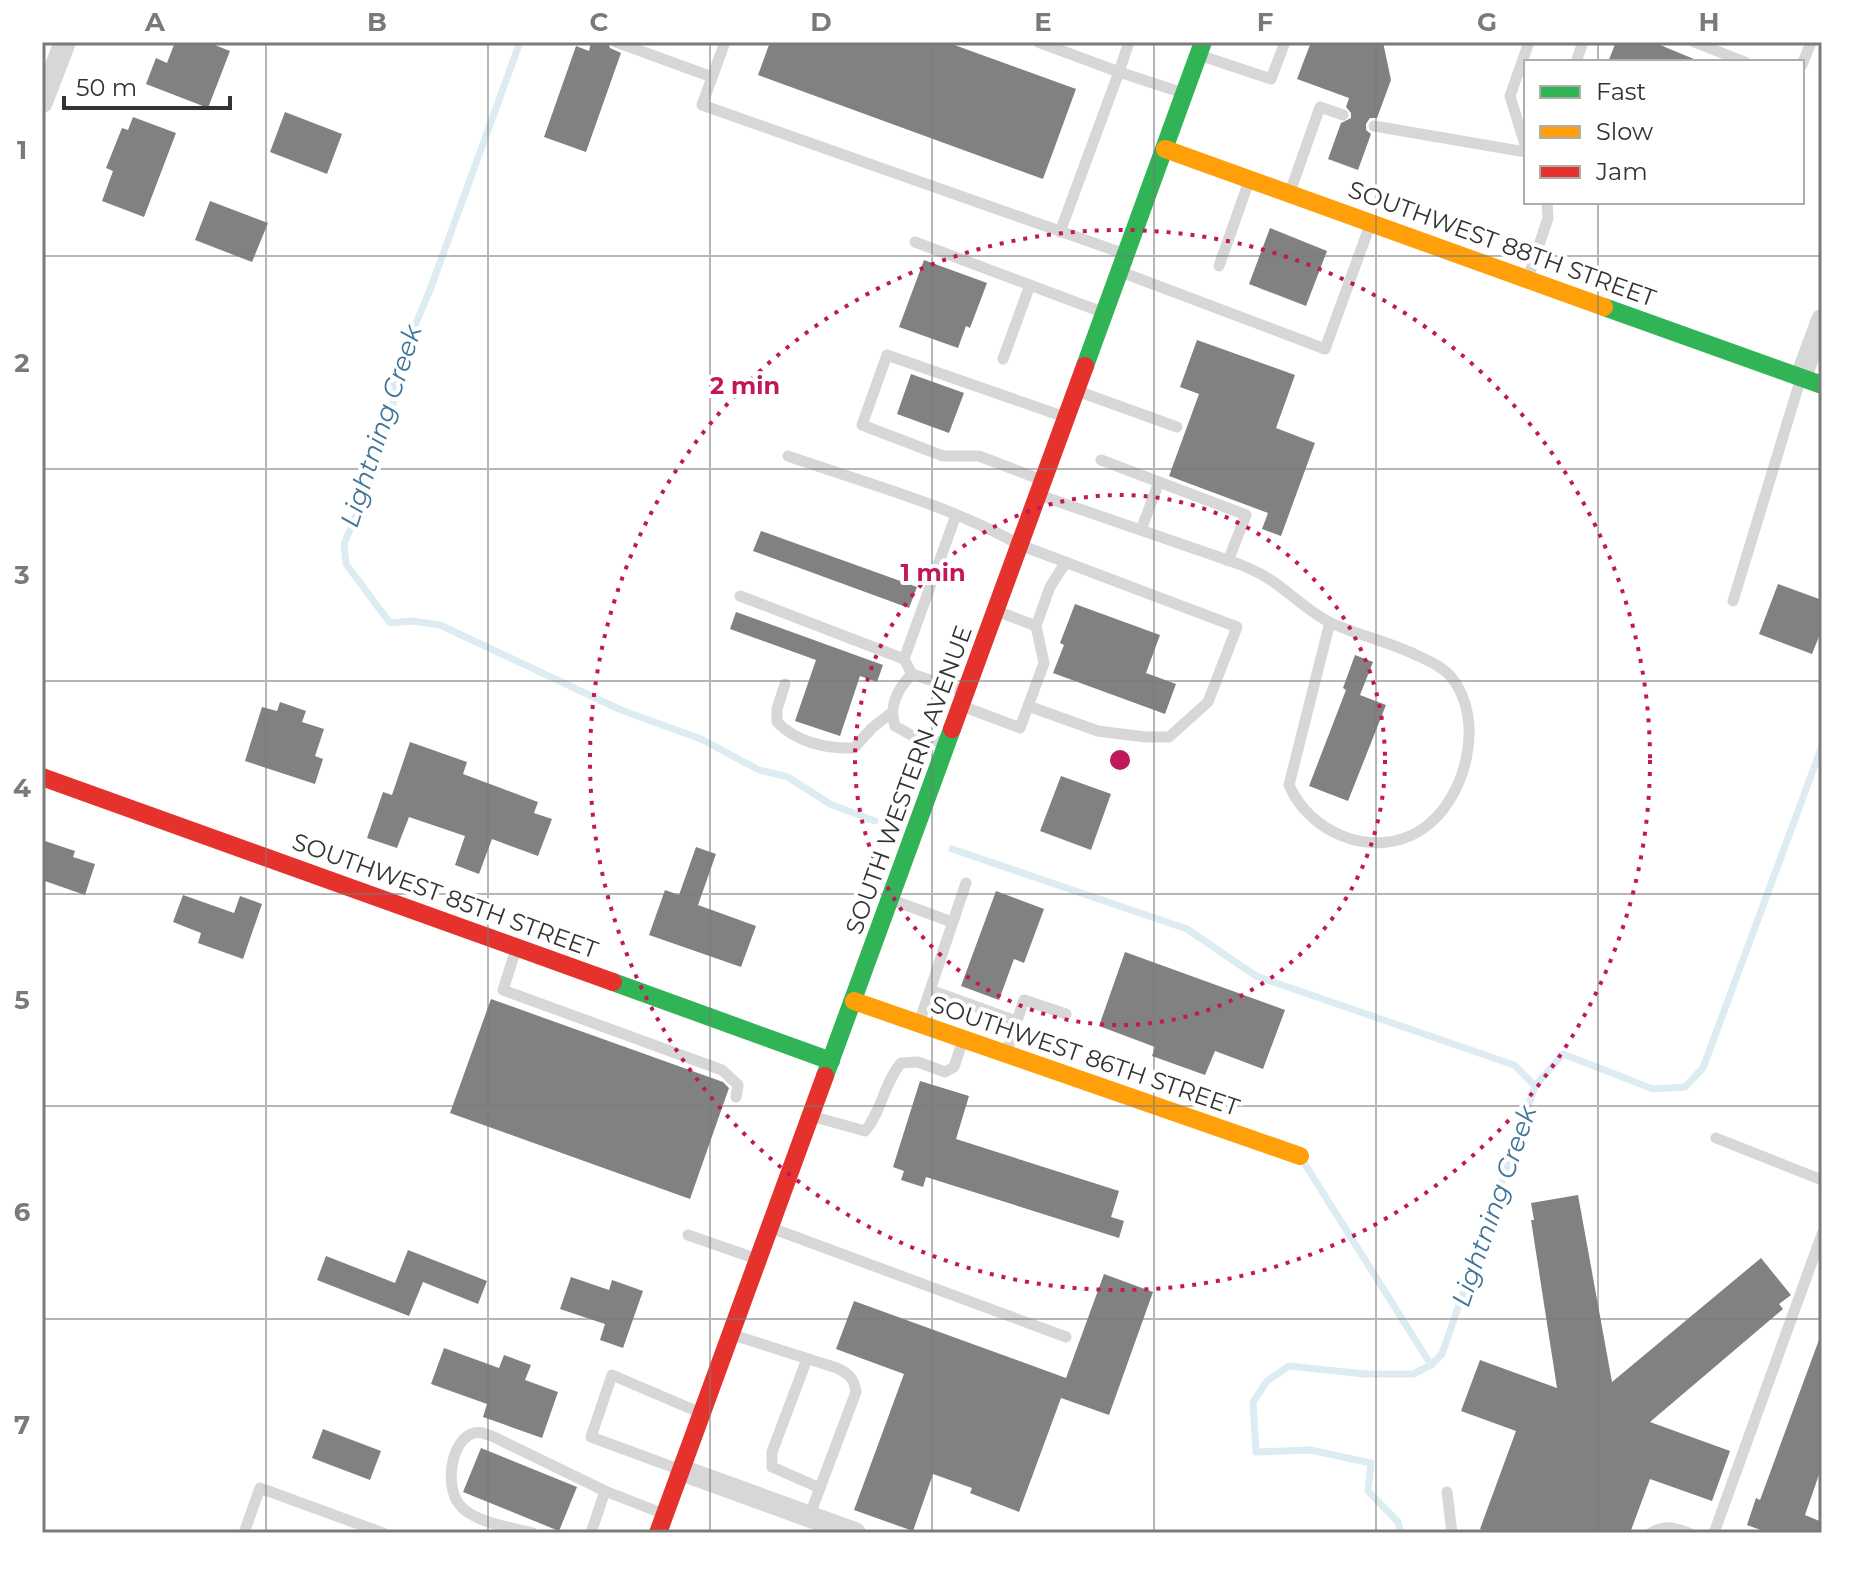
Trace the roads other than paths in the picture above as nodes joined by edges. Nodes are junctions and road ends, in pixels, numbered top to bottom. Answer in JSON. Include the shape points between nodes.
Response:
{"nodes":[{"id":1,"x":65,"y":42,"type":"edge"},
{"id":2,"x":616,"y":42,"type":"edge"},
{"id":3,"x":725,"y":42,"type":"edge"},
{"id":4,"x":1038,"y":42,"type":"edge"},
{"id":5,"x":1129,"y":42,"type":"edge"},
{"id":6,"x":1285,"y":42,"type":"edge"},
{"id":7,"x":1529,"y":42,"type":"edge"},
{"id":8,"x":1694,"y":42,"type":"edge"},
{"id":9,"x":1200,"y":48,"type":"edge"},
{"id":10,"x":1740,"y":60,"type":"edge"},
{"id":11,"x":1119,"y":72,"type":"junction"},
{"id":12,"x":712,"y":77,"type":"junction"},
{"id":13,"x":1185,"y":93,"type":"junction"},
{"id":14,"x":42,"y":102,"type":"edge"},
{"id":15,"x":1343,"y":115,"type":"dead end"},
{"id":16,"x":1374,"y":126,"type":"dead end"},
{"id":17,"x":1524,"y":143,"type":"edge"},
{"id":18,"x":1165,"y":149,"type":"junction"},
{"id":19,"x":1524,"y":150,"type":"edge"},
{"id":20,"x":1250,"y":179,"type":"junction"},
{"id":21,"x":1289,"y":194,"type":"junction"},
{"id":22,"x":1547,"y":204,"type":"edge"},
{"id":23,"x":1370,"y":223,"type":"junction"},
{"id":24,"x":1060,"y":232,"type":"junction"},
{"id":25,"x":915,"y":242,"type":"dead end"},
{"id":26,"x":1123,"y":263,"type":"junction"},
{"id":27,"x":1219,"y":266,"type":"dead end"},
{"id":28,"x":1528,"y":279,"type":"junction"},
{"id":29,"x":1030,"y":285,"type":"junction"},
{"id":30,"x":1105,"y":313,"type":"junction"},
{"id":31,"x":1822,"y":320,"type":"edge"},
{"id":32,"x":1003,"y":359,"type":"dead end"},
{"id":33,"x":1812,"y":381,"type":"edge"},
{"id":34,"x":1077,"y":391,"type":"junction"},
{"id":35,"x":1067,"y":418,"type":"junction"},
{"id":36,"x":1177,"y":427,"type":"dead end"},
{"id":37,"x":788,"y":456,"type":"dead end"},
{"id":38,"x":1101,"y":460,"type":"dead end"},
{"id":39,"x":1159,"y":482,"type":"junction"},
{"id":40,"x":1041,"y":488,"type":"junction"},
{"id":41,"x":956,"y":515,"type":"junction"},
{"id":42,"x":1141,"y":530,"type":"junction"},
{"id":43,"x":1020,"y":545,"type":"junction"},
{"id":44,"x":1228,"y":561,"type":"junction"},
{"id":45,"x":1066,"y":562,"type":"junction"},
{"id":46,"x":740,"y":596,"type":"dead end"},
{"id":47,"x":1733,"y":601,"type":"dead end"},
{"id":48,"x":996,"y":611,"type":"junction"},
{"id":49,"x":1330,"y":622,"type":"junction"},
{"id":50,"x":1036,"y":626,"type":"junction"},
{"id":51,"x":904,"y":659,"type":"junction"},
{"id":52,"x":912,"y":674,"type":"junction"},
{"id":53,"x":785,"y":684,"type":"dead end"},
{"id":54,"x":964,"y":699,"type":"junction"},
{"id":55,"x":1028,"y":706,"type":"junction"},
{"id":56,"x":891,"y":713,"type":"junction"},
{"id":57,"x":947,"y":744,"type":"junction"},
{"id":58,"x":42,"y":777,"type":"edge"},
{"id":59,"x":966,"y":883,"type":"dead end"},
{"id":60,"x":891,"y":899,"type":"junction"},
{"id":61,"x":952,"y":922,"type":"junction"},
{"id":62,"x":517,"y":948,"type":"junction"},
{"id":63,"x":930,"y":990,"type":"junction"},
{"id":64,"x":854,"y":1001,"type":"junction"},
{"id":65,"x":1066,"y":1014,"type":"dead end"},
{"id":66,"x":1016,"y":1021,"type":"junction"},
{"id":67,"x":919,"y":1024,"type":"junction"},
{"id":68,"x":963,"y":1039,"type":"junction"},
{"id":69,"x":1006,"y":1053,"type":"junction"},
{"id":70,"x":831,"y":1061,"type":"junction"},
{"id":71,"x":736,"y":1097,"type":"dead end"},
{"id":72,"x":810,"y":1116,"type":"junction"},
{"id":73,"x":1716,"y":1138,"type":"dead end"},
{"id":74,"x":1300,"y":1156,"type":"dead end"},
{"id":75,"x":1822,"y":1180,"type":"edge"},
{"id":76,"x":769,"y":1228,"type":"junction"},
{"id":77,"x":1822,"y":1234,"type":"edge"},
{"id":78,"x":688,"y":1235,"type":"dead end"},
{"id":79,"x":758,"y":1259,"type":"junction"},
{"id":80,"x":731,"y":1334,"type":"junction"},
{"id":81,"x":1066,"y":1337,"type":"dead end"},
{"id":82,"x":807,"y":1359,"type":"junction"},
{"id":83,"x":702,"y":1413,"type":"junction"},
{"id":84,"x":681,"y":1470,"type":"junction"},
{"id":85,"x":820,"y":1488,"type":"junction"},
{"id":86,"x":605,"y":1491,"type":"junction"},
{"id":87,"x":1447,"y":1492,"type":"dead end"},
{"id":88,"x":664,"y":1514,"type":"junction"},
{"id":89,"x":809,"y":1517,"type":"junction"},
{"id":90,"x":244,"y":1533,"type":"edge"},
{"id":91,"x":383,"y":1533,"type":"edge"},
{"id":92,"x":533,"y":1533,"type":"edge"},
{"id":93,"x":591,"y":1533,"type":"edge"},
{"id":94,"x":658,"y":1533,"type":"edge"},
{"id":95,"x":855,"y":1533,"type":"edge"},
{"id":96,"x":1452,"y":1533,"type":"edge"},
{"id":97,"x":1651,"y":1533,"type":"edge"},
{"id":98,"x":1689,"y":1533,"type":"edge"},
{"id":99,"x":1714,"y":1533,"type":"edge"}],
"edges":[{"from":1,"to":14,"type":"street"},
{"from":2,"to":12,"type":"lane"},
{"from":3,"to":12,"type":"lane"},
{"from":4,"to":11,"type":"lane"},
{"from":5,"to":11,"type":"lane"},
{"from":6,"to":9,"type":"lane","via":[[1271,79]]},
{"from":7,"to":17,"type":"lane","via":[[1510,96]]},
{"from":8,"to":10,"type":"lane"},
{"from":9,"to":13,"type":"street","name":"SOUTH WESTERN AVENUE"},
{"from":11,"to":13,"type":"lane"},
{"from":11,"to":24,"type":"lane"},
{"from":12,"to":24,"type":"lane","via":[[702,105]]},
{"from":13,"to":18,"type":"street","name":"SOUTH WESTERN AVENUE"},
{"from":15,"to":21,"type":"lane","via":[[1320,107]]},
{"from":16,"to":19,"type":"lane"},
{"from":18,"to":20,"type":"street","name":"SOUTHWEST 88TH STREET"},
{"from":18,"to":26,"type":"street","name":"SOUTH WESTERN AVENUE"},
{"from":20,"to":21,"type":"street","name":"SOUTHWEST 88TH STREET"},
{"from":20,"to":27,"type":"lane"},
{"from":21,"to":23,"type":"street","name":"SOUTHWEST 88TH STREET"},
{"from":22,"to":28,"type":"lane","via":[[1548,218]]},
{"from":23,"to":26,"type":"lane","via":[[1325,349]]},
{"from":23,"to":28,"type":"street","name":"SOUTHWEST 88TH STREET"},
{"from":24,"to":26,"type":"lane"},
{"from":25,"to":29,"type":"lane"},
{"from":26,"to":30,"type":"street","name":"SOUTH WESTERN AVENUE"},
{"from":28,"to":33,"type":"street","name":"SOUTHWEST 88TH STREET"},
{"from":29,"to":30,"type":"lane"},
{"from":29,"to":32,"type":"lane"},
{"from":30,"to":34,"type":"street","name":"SOUTH WESTERN AVENUE"},
{"from":31,"to":33,"type":"street"},
{"from":33,"to":47,"type":"lane"},
{"from":34,"to":35,"type":"street","name":"SOUTH WESTERN AVENUE"},
{"from":34,"to":36,"type":"lane"},
{"from":35,"to":40,"type":"street","name":"SOUTH WESTERN AVENUE"},
{"from":35,"to":40,"type":"lane","via":[[887,355],[862,425],[943,456],[979,456]]},
{"from":37,"to":41,"type":"lane"},
{"from":38,"to":39,"type":"lane"},
{"from":39,"to":42,"type":"lane"},
{"from":39,"to":44,"type":"lane","via":[[1246,515]]},
{"from":40,"to":42,"type":"lane"},
{"from":40,"to":43,"type":"street","name":"SOUTH WESTERN AVENUE"},
{"from":41,"to":43,"type":"lane"},
{"from":41,"to":51,"type":"lane"},
{"from":42,"to":44,"type":"lane"},
{"from":43,"to":45,"type":"lane"},
{"from":43,"to":48,"type":"street","name":"SOUTH WESTERN AVENUE"},
{"from":44,"to":49,"type":"lane","via":[[1267,578]]},
{"from":45,"to":50,"type":"lane"},
{"from":45,"to":55,"type":"lane","via":[[1237,627],[1208,702],[1169,737],[1098,731]]},
{"from":46,"to":51,"type":"lane"},
{"from":48,"to":50,"type":"lane"},
{"from":48,"to":54,"type":"street","name":"SOUTH WESTERN AVENUE"},
{"from":49,"to":49,"type":"lane","via":[[1433,662],[1451,678],[1466,705],[1466,757],[1449,800],[1420,831],[1397,840],[1368,842],[1337,835],[1313,820],[1289,785]]},
{"from":50,"to":55,"type":"lane","via":[[1044,663]]},
{"from":51,"to":52,"type":"lane"},
{"from":52,"to":54,"type":"lane"},
{"from":52,"to":56,"type":"lane","via":[[901,685]]},
{"from":53,"to":56,"type":"lane","via":[[777,722],[787,732],[824,746],[854,748]]},
{"from":54,"to":55,"type":"lane","via":[[1020,728]]},
{"from":54,"to":57,"type":"street","name":"SOUTH WESTERN AVENUE"},
{"from":56,"to":57,"type":"lane","via":[[903,731]]},
{"from":57,"to":60,"type":"street","name":"SOUTH WESTERN AVENUE"},
{"from":58,"to":62,"type":"street","name":"SOUTHWEST 85TH STREET"},
{"from":59,"to":61,"type":"lane"},
{"from":60,"to":61,"type":"lane"},
{"from":60,"to":64,"type":"street","name":"SOUTH WESTERN AVENUE"},
{"from":61,"to":63,"type":"lane"},
{"from":62,"to":70,"type":"street","name":"SOUTHWEST 85TH STREET"},
{"from":62,"to":71,"type":"lane","via":[[503,990],[722,1070],[738,1085]]},
{"from":63,"to":66,"type":"lane"},
{"from":63,"to":67,"type":"lane"},
{"from":64,"to":67,"type":"street","name":"SOUTHWEST 86TH STREET"},
{"from":64,"to":70,"type":"street","name":"SOUTH WESTERN AVENUE"},
{"from":65,"to":66,"type":"lane","via":[[1024,1000]]},
{"from":66,"to":69,"type":"lane"},
{"from":67,"to":68,"type":"street","name":"SOUTHWEST 86TH STREET"},
{"from":68,"to":69,"type":"street","name":"SOUTHWEST 86TH STREET"},
{"from":68,"to":72,"type":"lane","via":[[954,1067],[945,1072],[918,1062],[901,1063],[865,1131]]},
{"from":69,"to":74,"type":"street","name":"SOUTHWEST 86TH STREET"},
{"from":70,"to":72,"type":"street","name":"SOUTH WESTERN AVENUE"},
{"from":72,"to":76,"type":"street","name":"SOUTH WESTERN AVENUE"},
{"from":73,"to":75,"type":"lane"},
{"from":76,"to":79,"type":"street","name":"SOUTH WESTERN AVENUE"},
{"from":76,"to":81,"type":"lane"},
{"from":77,"to":99,"type":"lane"},
{"from":78,"to":79,"type":"lane"},
{"from":79,"to":80,"type":"street","name":"SOUTH WESTERN AVENUE"},
{"from":80,"to":82,"type":"lane"},
{"from":80,"to":83,"type":"street","name":"SOUTH WESTERN AVENUE"},
{"from":82,"to":85,"type":"lane","via":[[849,1374],[856,1392]]},
{"from":82,"to":85,"type":"lane","via":[[772,1452],[772,1467]]},
{"from":83,"to":84,"type":"street","name":"SOUTH WESTERN AVENUE"},
{"from":83,"to":84,"type":"lane","via":[[612,1375],[591,1437]]},
{"from":84,"to":88,"type":"street","name":"SOUTH WESTERN AVENUE"},
{"from":84,"to":89,"type":"street"},
{"from":85,"to":89,"type":"lane"},
{"from":86,"to":88,"type":"lane"},
{"from":86,"to":92,"type":"lane","via":[[498,1439],[473,1434],[462,1442],[453,1461],[450,1485],[459,1505],[476,1516]]},
{"from":86,"to":93,"type":"lane"},
{"from":87,"to":96,"type":"lane"},
{"from":88,"to":94,"type":"street","name":"SOUTH WESTERN AVENUE"},
{"from":89,"to":95,"type":"street"},
{"from":90,"to":91,"type":"lane","via":[[260,1488]]},
{"from":97,"to":98,"type":"lane","via":[[1672,1527]]}]}
